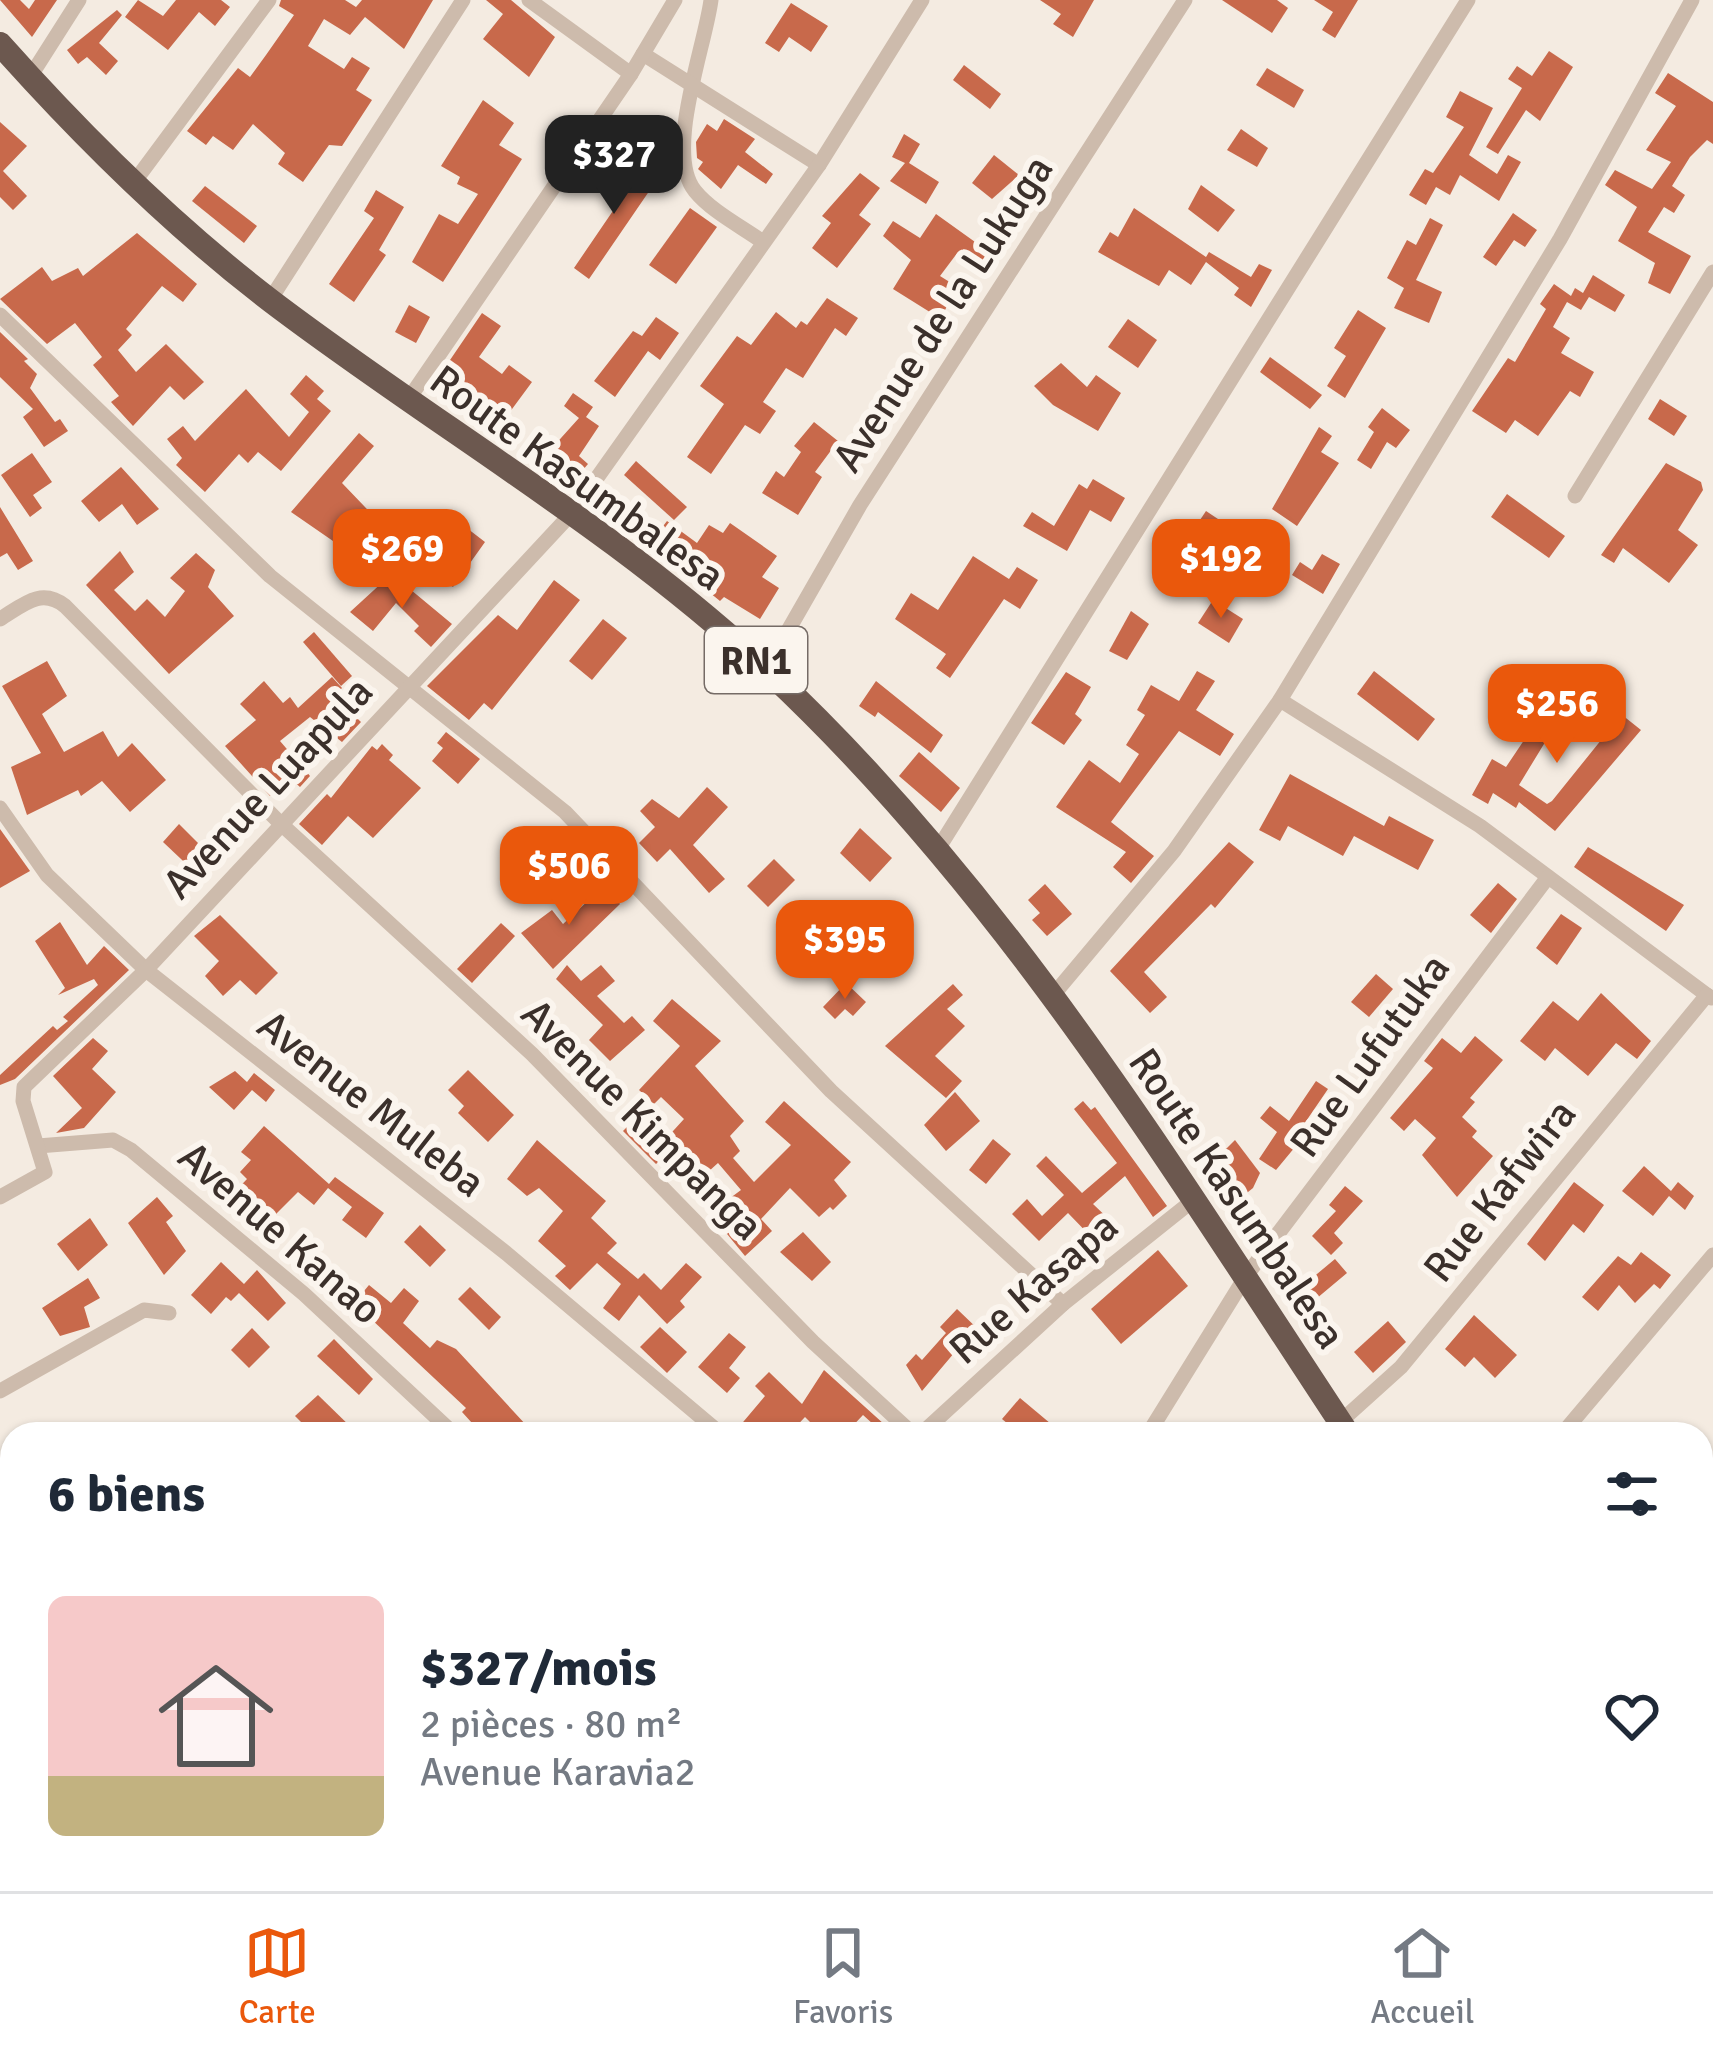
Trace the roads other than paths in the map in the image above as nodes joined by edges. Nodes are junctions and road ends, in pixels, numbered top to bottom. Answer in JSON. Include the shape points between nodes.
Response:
{"nodes":[{"id":1,"x":79,"y":0,"type":"edge"},
{"id":2,"x":269,"y":0,"type":"edge"},
{"id":3,"x":463,"y":0,"type":"edge"},
{"id":4,"x":529,"y":0,"type":"edge"},
{"id":5,"x":675,"y":0,"type":"edge"},
{"id":6,"x":711,"y":0,"type":"edge"},
{"id":7,"x":922,"y":0,"type":"edge"},
{"id":8,"x":1185,"y":0,"type":"edge"},
{"id":9,"x":1468,"y":0,"type":"edge"},
{"id":10,"x":1691,"y":0,"type":"edge"},
{"id":11,"x":0,"y":44,"type":"edge"},
{"id":12,"x":643,"y":54,"type":"junction"},
{"id":13,"x":631,"y":74,"type":"junction"},
{"id":14,"x":29,"y":77,"type":"junction"},
{"id":15,"x":695,"y":86,"type":"junction"},
{"id":16,"x":819,"y":165,"type":"junction"},
{"id":17,"x":134,"y":182,"type":"junction"},
{"id":18,"x":763,"y":242,"type":"junction"},
{"id":19,"x":1713,"y":272,"type":"edge"},
{"id":20,"x":270,"y":300,"type":"junction"},
{"id":21,"x":0,"y":315,"type":"edge"},
{"id":22,"x":407,"y":400,"type":"junction"},
{"id":23,"x":1575,"y":496,"type":"dead end"},
{"id":24,"x":572,"y":513,"type":"junction"},
{"id":25,"x":0,"y":619,"type":"edge"},
{"id":26,"x":766,"y":668,"type":"junction"},
{"id":27,"x":407,"y":691,"type":"junction"},
{"id":28,"x":1280,"y":700,"type":"junction"},
{"id":29,"x":0,"y":808,"type":"edge"},
{"id":30,"x":280,"y":823,"type":"junction"},
{"id":31,"x":938,"y":848,"type":"junction"},
{"id":32,"x":1548,"y":877,"type":"junction"},
{"id":33,"x":146,"y":970,"type":"junction"},
{"id":34,"x":1054,"y":994,"type":"junction"},
{"id":35,"x":1710,"y":998,"type":"edge"},
{"id":36,"x":38,"y":1146,"type":"junction"},
{"id":37,"x":0,"y":1197,"type":"edge"},
{"id":38,"x":1196,"y":1198,"type":"junction"},
{"id":39,"x":1713,"y":1255,"type":"edge"},
{"id":40,"x":1246,"y":1276,"type":"junction"},
{"id":41,"x":1063,"y":1304,"type":"junction"},
{"id":42,"x":169,"y":1313,"type":"dead end"},
{"id":43,"x":0,"y":1391,"type":"edge"},
{"id":44,"x":441,"y":1422,"type":"edge"},
{"id":45,"x":708,"y":1422,"type":"edge"},
{"id":46,"x":903,"y":1422,"type":"edge"},
{"id":47,"x":930,"y":1422,"type":"edge"},
{"id":48,"x":1155,"y":1422,"type":"edge"},
{"id":49,"x":1340,"y":1422,"type":"edge"},
{"id":50,"x":1350,"y":1422,"type":"edge"},
{"id":51,"x":1572,"y":1422,"type":"edge"}],
"edges":[{"from":1,"to":14,"type":"street"},
{"from":2,"to":17,"type":"street"},
{"from":3,"to":20,"type":"street"},
{"from":4,"to":13,"type":"street"},
{"from":5,"to":12,"type":"street"},
{"from":6,"to":15,"type":"street"},
{"from":7,"to":16,"type":"street","name":"Avenue Luapula"},
{"from":8,"to":26,"type":"street","name":"Avenue de la Lukuga","via":[[860,505]]},
{"from":9,"to":31,"type":"street"},
{"from":10,"to":28,"type":"street","via":[[1560,239]]},
{"from":11,"to":14,"type":"highway","name":"Route Kasumbalesa","number":"RN1"},
{"from":12,"to":13,"type":"street"},
{"from":12,"to":15,"type":"street"},
{"from":13,"to":22,"type":"street"},
{"from":14,"to":17,"type":"highway","name":"Route Kasumbalesa","number":"RN1"},
{"from":15,"to":16,"type":"street"},
{"from":15,"to":18,"type":"street","via":[[685,170],[696,192]]},
{"from":16,"to":18,"type":"street","name":"Avenue Luapula"},
{"from":17,"to":20,"type":"highway","name":"Route Kasumbalesa","number":"RN1"},
{"from":18,"to":24,"type":"street","name":"Avenue Luapula"},
{"from":19,"to":23,"type":"street"},
{"from":20,"to":22,"type":"highway","name":"Route Kasumbalesa","number":"RN1"},
{"from":21,"to":27,"type":"street","via":[[254,561]]},
{"from":22,"to":24,"type":"highway","name":"Route Kasumbalesa","number":"RN1"},
{"from":24,"to":26,"type":"highway","name":"Route Kasumbalesa","number":"RN1"},
{"from":24,"to":27,"type":"street","name":"Avenue Luapula"},
{"from":25,"to":30,"type":"street","name":"Avenue Kimpanga","via":[[38,596],[53,597]]},
{"from":26,"to":31,"type":"highway","name":"Route Kasumbalesa","number":"RN1"},
{"from":27,"to":30,"type":"street","name":"Avenue Luapula"},
{"from":27,"to":41,"type":"street","via":[[566,812],[832,1091]]},
{"from":28,"to":32,"type":"street"},
{"from":28,"to":34,"type":"street","via":[[1174,851]]},
{"from":29,"to":33,"type":"street","name":"Avenue Muleba","via":[[47,875]]},
{"from":30,"to":33,"type":"street","name":"Avenue Luapula"},
{"from":30,"to":46,"type":"street","name":"Avenue Kimpanga","via":[[532,1054],[813,1342]]},
{"from":31,"to":34,"type":"highway","name":"Route Kasumbalesa","number":"RN1"},
{"from":32,"to":35,"type":"street"},
{"from":32,"to":40,"type":"street","name":"Rue Lufutuka"},
{"from":33,"to":36,"type":"street","name":"Avenue Luapula","via":[[24,1087]]},
{"from":33,"to":45,"type":"street","name":"Avenue Muleba"},
{"from":34,"to":38,"type":"highway","name":"Route Kasumbalesa","number":"RN1"},
{"from":35,"to":50,"type":"street","name":"Rue Kafwira"},
{"from":36,"to":37,"type":"street","via":[[45,1172]]},
{"from":36,"to":44,"type":"street","name":"Avenue Kanao","via":[[113,1141],[131,1150]]},
{"from":38,"to":40,"type":"highway","name":"Route Kasumbalesa","number":"RN1"},
{"from":38,"to":41,"type":"street","name":"Rue Kasapa"},
{"from":39,"to":51,"type":"street"},
{"from":40,"to":48,"type":"street","name":"Rue Lufutuka"},
{"from":40,"to":49,"type":"highway","name":"Route Kasumbalesa","number":"RN1"},
{"from":41,"to":47,"type":"street","name":"Rue Kasapa"},
{"from":42,"to":43,"type":"street","via":[[144,1310]]}]}
